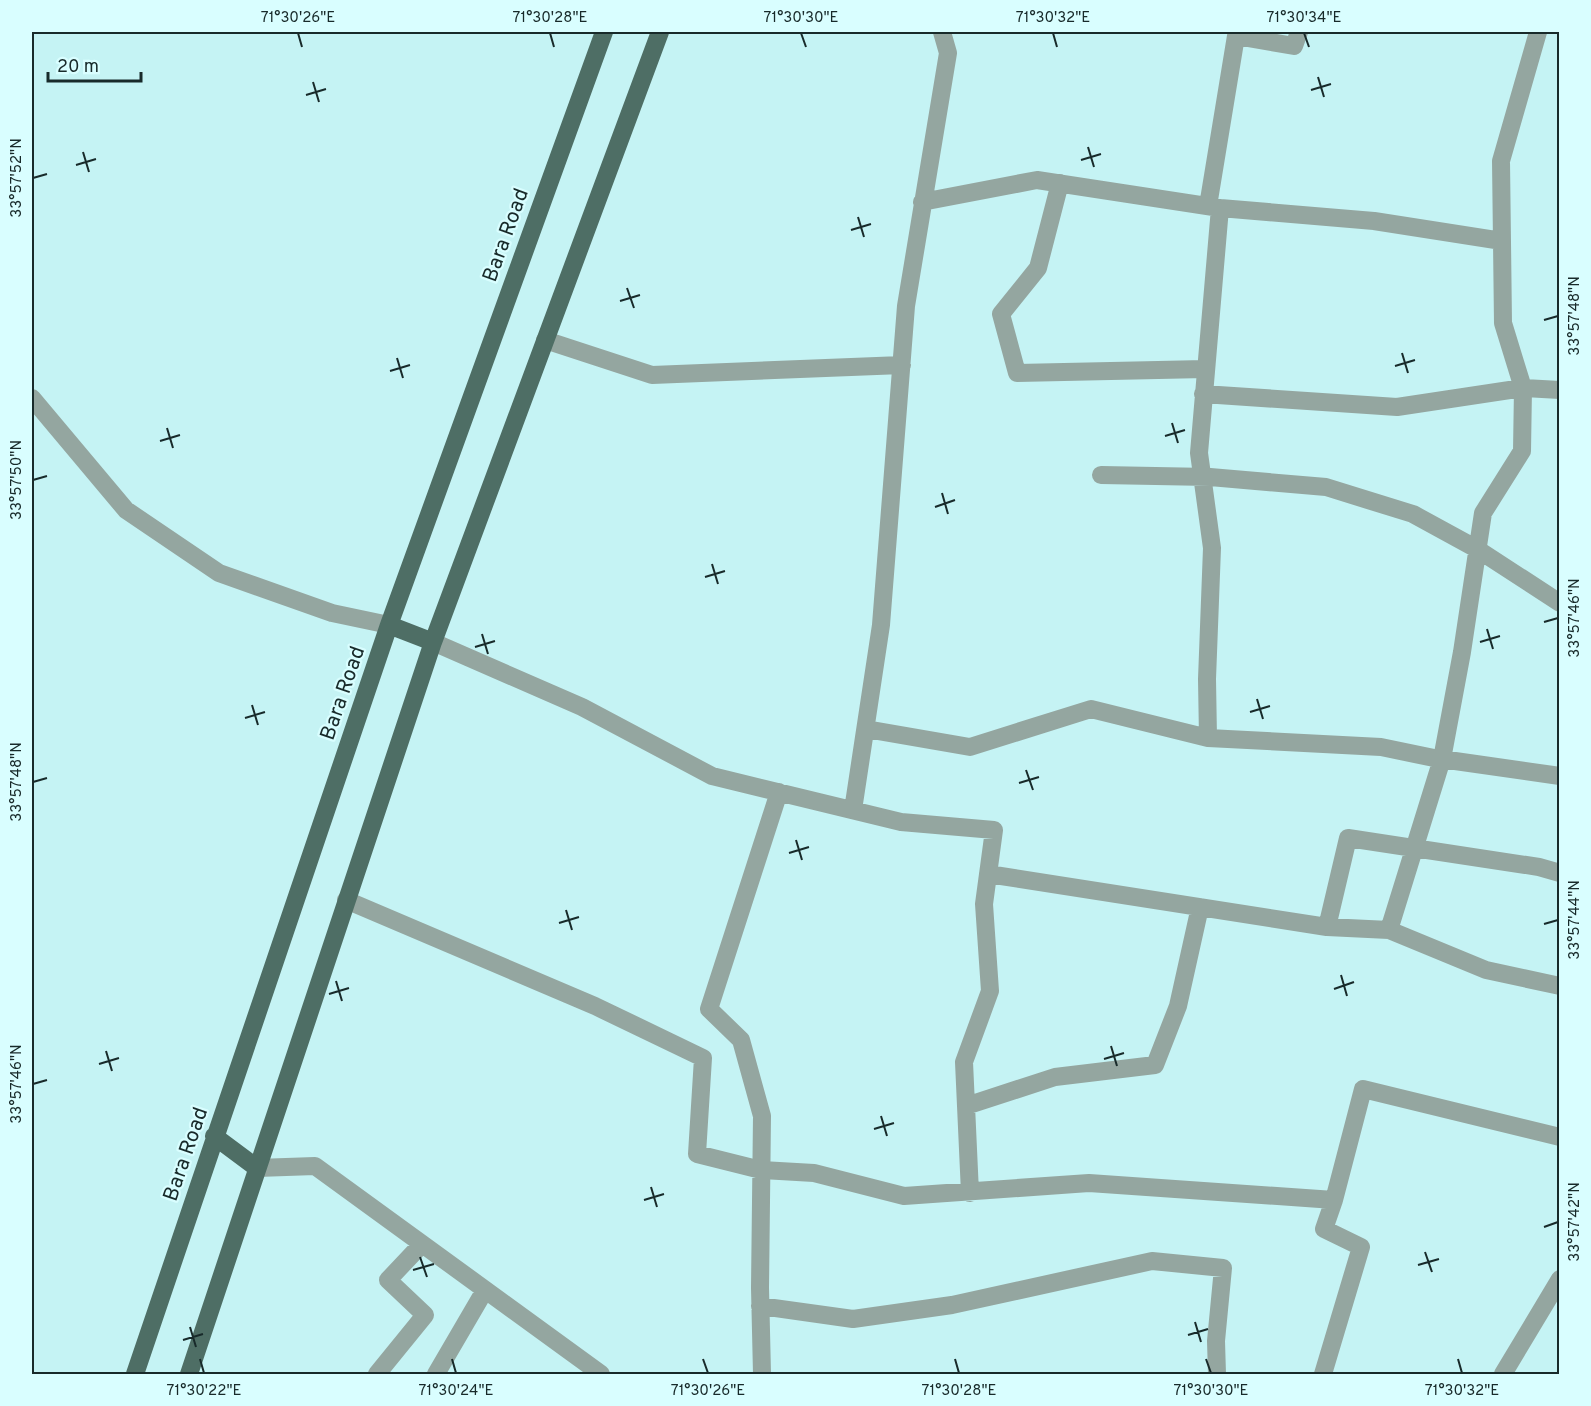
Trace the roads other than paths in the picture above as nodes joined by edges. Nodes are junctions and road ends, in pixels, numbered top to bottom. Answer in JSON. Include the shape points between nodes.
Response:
{"nodes":[{"id":1,"x":604,"y":32,"type":"edge"},
{"id":2,"x":660,"y":32,"type":"edge"},
{"id":3,"x":942,"y":32,"type":"edge"},
{"id":4,"x":1299,"y":32,"type":"edge"},
{"id":5,"x":1538,"y":32,"type":"edge"},
{"id":6,"x":1060,"y":183,"type":"junction"},
{"id":7,"x":922,"y":202,"type":"junction"},
{"id":8,"x":1214,"y":207,"type":"junction"},
{"id":9,"x":1502,"y":242,"type":"junction"},
{"id":10,"x":545,"y":340,"type":"junction"},
{"id":11,"x":902,"y":365,"type":"junction"},
{"id":12,"x":1205,"y":369,"type":"junction"},
{"id":13,"x":1523,"y":388,"type":"junction"},
{"id":14,"x":1560,"y":390,"type":"edge"},
{"id":15,"x":1203,"y":394,"type":"junction"},
{"id":16,"x":32,"y":398,"type":"edge"},
{"id":17,"x":1101,"y":474,"type":"dead end"},
{"id":18,"x":1202,"y":477,"type":"junction"},
{"id":19,"x":1477,"y":549,"type":"junction"},
{"id":20,"x":1560,"y":603,"type":"edge"},
{"id":21,"x":389,"y":625,"type":"junction"},
{"id":22,"x":433,"y":642,"type":"junction"},
{"id":23,"x":866,"y":729,"type":"junction"},
{"id":24,"x":1208,"y":738,"type":"junction"},
{"id":25,"x":1442,"y":759,"type":"junction"},
{"id":26,"x":1560,"y":776,"type":"edge"},
{"id":27,"x":779,"y":792,"type":"junction"},
{"id":28,"x":853,"y":810,"type":"junction"},
{"id":29,"x":1412,"y":848,"type":"junction"},
{"id":30,"x":1560,"y":873,"type":"edge"},
{"id":31,"x":988,"y":874,"type":"junction"},
{"id":32,"x":346,"y":900,"type":"junction"},
{"id":33,"x":1200,"y":907,"type":"junction"},
{"id":34,"x":1327,"y":927,"type":"junction"},
{"id":35,"x":1389,"y":930,"type":"junction"},
{"id":36,"x":1560,"y":986,"type":"edge"},
{"id":37,"x":966,"y":1106,"type":"junction"},
{"id":38,"x":214,"y":1136,"type":"junction"},
{"id":39,"x":1560,"y":1137,"type":"edge"},
{"id":40,"x":257,"y":1168,"type":"junction"},
{"id":41,"x":761,"y":1170,"type":"junction"},
{"id":42,"x":970,"y":1193,"type":"junction"},
{"id":43,"x":1334,"y":1200,"type":"junction"},
{"id":44,"x":422,"y":1244,"type":"junction"},
{"id":45,"x":1560,"y":1280,"type":"edge"},
{"id":46,"x":484,"y":1290,"type":"junction"},
{"id":47,"x":760,"y":1306,"type":"junction"},
{"id":48,"x":1552,"y":1308,"type":"edge"},
{"id":49,"x":135,"y":1374,"type":"edge"},
{"id":50,"x":189,"y":1374,"type":"edge"},
{"id":51,"x":377,"y":1374,"type":"edge"},
{"id":52,"x":436,"y":1374,"type":"edge"},
{"id":53,"x":601,"y":1374,"type":"edge"},
{"id":54,"x":762,"y":1374,"type":"edge"},
{"id":55,"x":1216,"y":1374,"type":"edge"},
{"id":56,"x":1323,"y":1374,"type":"edge"},
{"id":57,"x":1503,"y":1374,"type":"edge"}],
"edges":[{"from":1,"to":21,"type":"main road","name":"Bara Road"},
{"from":2,"to":10,"type":"main road"},
{"from":3,"to":7,"type":"street","via":[[948,52]]},
{"from":4,"to":8,"type":"street","via":[[1294,46],[1236,36]]},
{"from":5,"to":9,"type":"street","via":[[1501,161]]},
{"from":6,"to":7,"type":"street","via":[[1037,180]]},
{"from":6,"to":8,"type":"street"},
{"from":6,"to":12,"type":"street","via":[[1038,268],[1001,314],[1017,373]]},
{"from":7,"to":11,"type":"street","via":[[906,306]]},
{"from":8,"to":9,"type":"street","via":[[1374,221]]},
{"from":8,"to":12,"type":"street"},
{"from":9,"to":13,"type":"street","via":[[1503,323]]},
{"from":10,"to":11,"type":"street","via":[[652,375]]},
{"from":10,"to":22,"type":"main road"},
{"from":11,"to":23,"type":"street","via":[[881,625]]},
{"from":12,"to":15,"type":"street"},
{"from":13,"to":14,"type":"street"},
{"from":13,"to":15,"type":"street","via":[[1396,408]]},
{"from":13,"to":19,"type":"street","via":[[1522,451],[1483,513]]},
{"from":15,"to":18,"type":"street","via":[[1199,453]]},
{"from":16,"to":21,"type":"street","via":[[126,510],[219,573],[332,613]]},
{"from":17,"to":18,"type":"street"},
{"from":18,"to":19,"type":"street","via":[[1326,487],[1413,514]]},
{"from":18,"to":24,"type":"street","via":[[1212,548]]},
{"from":19,"to":20,"type":"street"},
{"from":19,"to":25,"type":"street"},
{"from":21,"to":22,"type":"main road"},
{"from":21,"to":38,"type":"main road","name":"Bara Road"},
{"from":22,"to":27,"type":"street","via":[[582,707],[712,776]]},
{"from":22,"to":32,"type":"main road"},
{"from":23,"to":24,"type":"street","via":[[970,747],[1091,709]]},
{"from":23,"to":28,"type":"street"},
{"from":24,"to":25,"type":"street","via":[[1381,747]]},
{"from":25,"to":26,"type":"street"},
{"from":25,"to":29,"type":"street"},
{"from":27,"to":28,"type":"street"},
{"from":27,"to":41,"type":"street","via":[[709,1009],[741,1040],[762,1116]]},
{"from":28,"to":31,"type":"street","via":[[901,822],[994,830]]},
{"from":29,"to":30,"type":"street"},
{"from":29,"to":34,"type":"street","via":[[1348,838]]},
{"from":29,"to":35,"type":"street"},
{"from":31,"to":33,"type":"street"},
{"from":31,"to":37,"type":"street","via":[[984,904],[990,991],[964,1062]]},
{"from":32,"to":40,"type":"main road"},
{"from":32,"to":41,"type":"street","via":[[595,1006],[703,1058],[697,1154]]},
{"from":33,"to":34,"type":"street"},
{"from":33,"to":37,"type":"street","via":[[1178,1006],[1155,1065],[1055,1077]]},
{"from":34,"to":35,"type":"street"},
{"from":35,"to":36,"type":"street","via":[[1485,970]]},
{"from":37,"to":42,"type":"street"},
{"from":38,"to":40,"type":"main road"},
{"from":38,"to":49,"type":"main road","name":"Bara Road"},
{"from":39,"to":43,"type":"street","via":[[1363,1089]]},
{"from":40,"to":44,"type":"street","via":[[315,1166]]},
{"from":40,"to":50,"type":"main road"},
{"from":41,"to":42,"type":"street","via":[[814,1173],[904,1196]]},
{"from":41,"to":47,"type":"street"},
{"from":42,"to":43,"type":"street","via":[[1089,1183]]},
{"from":43,"to":56,"type":"street","via":[[1324,1229],[1361,1247]]},
{"from":44,"to":46,"type":"street"},
{"from":44,"to":51,"type":"street","via":[[388,1280],[425,1315]]},
{"from":45,"to":48,"type":"street"},
{"from":46,"to":52,"type":"street"},
{"from":46,"to":53,"type":"street"},
{"from":47,"to":54,"type":"street"},
{"from":47,"to":55,"type":"street","via":[[852,1318],[952,1305],[1152,1261],[1223,1268]]},
{"from":48,"to":57,"type":"street"}]}
